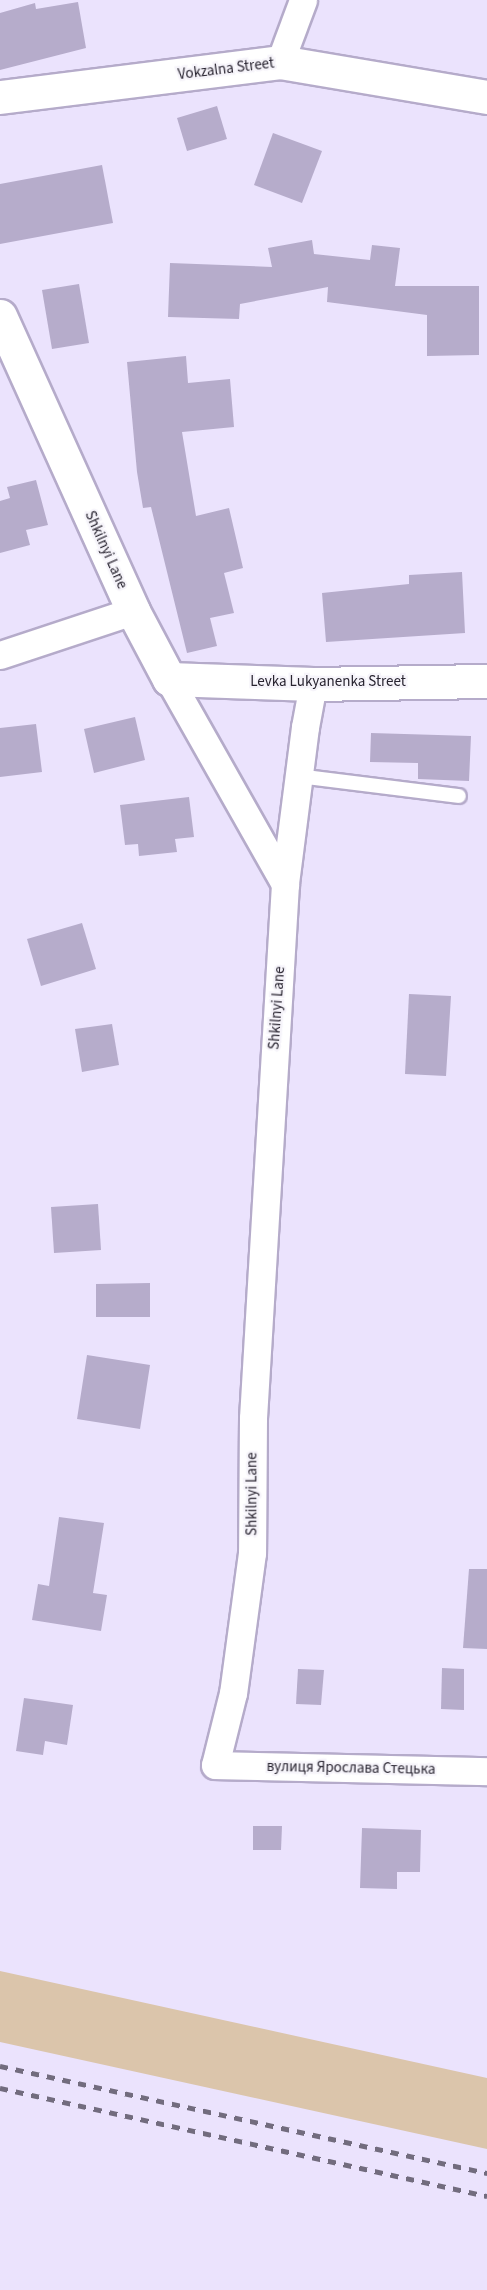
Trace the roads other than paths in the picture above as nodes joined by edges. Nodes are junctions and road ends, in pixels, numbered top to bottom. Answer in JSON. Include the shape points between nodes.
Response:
{"nodes":[{"id":1,"x":303,"y":0,"type":"edge"},
{"id":2,"x":280,"y":62,"type":"junction"},
{"id":3,"x":0,"y":97,"type":"edge"},
{"id":4,"x":487,"y":97,"type":"edge"},
{"id":5,"x":0,"y":316,"type":"edge"},
{"id":6,"x":133,"y":611,"type":"junction"},
{"id":7,"x":0,"y":655,"type":"edge"},
{"id":8,"x":168,"y":679,"type":"junction"},
{"id":9,"x":487,"y":681,"type":"edge"},
{"id":10,"x":313,"y":684,"type":"junction"},
{"id":11,"x":298,"y":776,"type":"junction"},
{"id":12,"x":459,"y":796,"type":"dead end"},
{"id":13,"x":285,"y":884,"type":"junction"},
{"id":14,"x":215,"y":1765,"type":"joint"},
{"id":15,"x":487,"y":1771,"type":"edge"}],
"edges":[{"from":1,"to":2,"type":"street"},
{"from":2,"to":3,"type":"street","name":"Vokzalna Street"},
{"from":2,"to":4,"type":"street","name":"Vokzalna Street"},
{"from":5,"to":6,"type":"street","name":"Shkilnyi Lane"},
{"from":6,"to":7,"type":"street"},
{"from":6,"to":8,"type":"street","name":"Shkilnyi Lane"},
{"from":8,"to":10,"type":"street","name":"Levka Lukyanenka Street"},
{"from":8,"to":13,"type":"street","name":"Shkilnyi Lane"},
{"from":9,"to":10,"type":"street","name":"Levka Lukyanenka Street"},
{"from":10,"to":11,"type":"street"},
{"from":11,"to":12,"type":"lane"},
{"from":11,"to":13,"type":"street"},
{"from":13,"to":14,"type":"street","name":"Shkilnyi Lane","via":[[253,1418],[252,1552],[233,1693]]},
{"from":14,"to":15,"type":"street","name":"вулиця Ярослава Стецька"}]}
